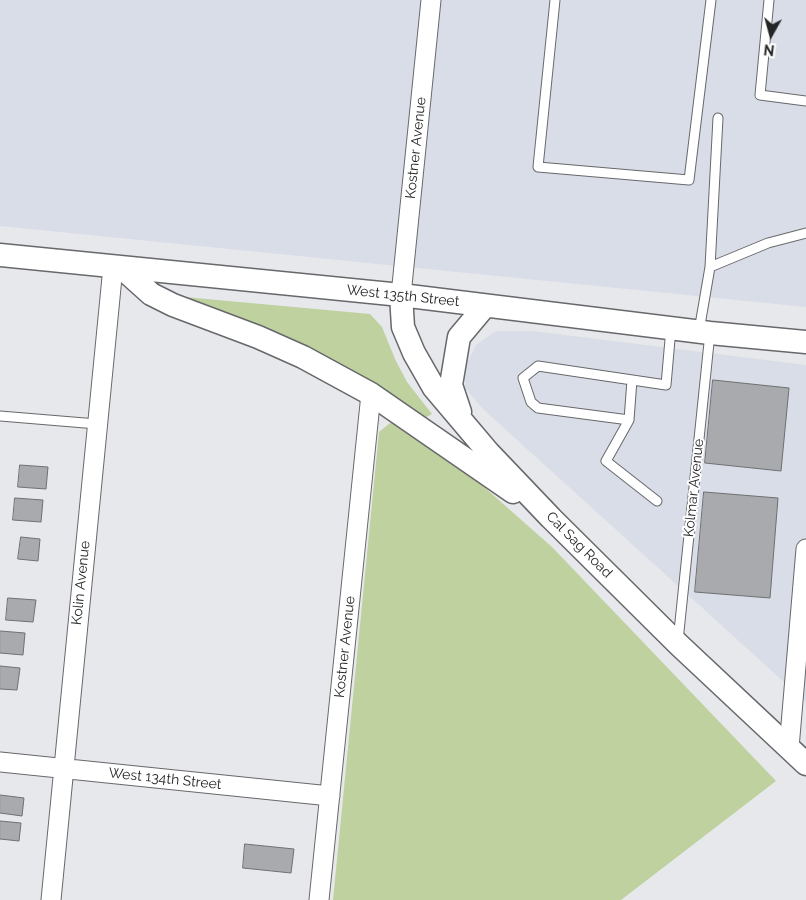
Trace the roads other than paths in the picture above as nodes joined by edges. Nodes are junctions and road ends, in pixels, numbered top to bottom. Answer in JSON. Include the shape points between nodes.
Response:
{"nodes":[{"id":1,"x":431,"y":0,"type":"edge"},
{"id":2,"x":555,"y":0,"type":"edge"},
{"id":3,"x":711,"y":0,"type":"edge"},
{"id":4,"x":769,"y":0,"type":"edge"},
{"id":5,"x":806,"y":100,"type":"edge"},
{"id":6,"x":718,"y":118,"type":"dead end"},
{"id":7,"x":806,"y":233,"type":"edge"},
{"id":8,"x":0,"y":255,"type":"edge"},
{"id":9,"x":117,"y":267,"type":"junction"},
{"id":10,"x":710,"y":267,"type":"junction"},
{"id":11,"x":401,"y":295,"type":"junction"},
{"id":12,"x":485,"y":306,"type":"junction"},
{"id":13,"x":671,"y":328,"type":"junction"},
{"id":14,"x":704,"y":332,"type":"junction"},
{"id":15,"x":806,"y":342,"type":"edge"},
{"id":16,"x":632,"y":380,"type":"junction"},
{"id":17,"x":371,"y":394,"type":"junction"},
{"id":18,"x":0,"y":416,"type":"edge"},
{"id":19,"x":629,"y":420,"type":"junction"},
{"id":20,"x":463,"y":422,"type":"junction"},
{"id":21,"x":97,"y":424,"type":"junction"},
{"id":22,"x":657,"y":501,"type":"dead end"},
{"id":23,"x":552,"y":518,"type":"junction"},
{"id":24,"x":806,"y":548,"type":"edge"},
{"id":25,"x":678,"y":644,"type":"junction"},
{"id":26,"x":789,"y":748,"type":"junction"},
{"id":27,"x":0,"y":762,"type":"edge"},
{"id":28,"x":806,"y":764,"type":"edge"},
{"id":29,"x":62,"y":769,"type":"junction"},
{"id":30,"x":330,"y":796,"type":"junction"},
{"id":31,"x":51,"y":900,"type":"edge"},
{"id":32,"x":319,"y":900,"type":"edge"}],
"edges":[{"from":1,"to":11,"type":"street","name":"Kostner Avenue"},
{"from":2,"to":3,"type":"lane","via":[[538,167],[690,180]]},
{"from":4,"to":5,"type":"lane","via":[[760,95]]},
{"from":6,"to":10,"type":"lane","name":"Kolmar Avenue"},
{"from":7,"to":10,"type":"lane","via":[[768,243]]},
{"from":8,"to":9,"type":"street","name":"West 135th Street"},
{"from":9,"to":11,"type":"street","name":"West 135th Street"},
{"from":9,"to":17,"type":"street","via":[[151,294],[258,336]]},
{"from":9,"to":21,"type":"street","name":"Kolin Avenue"},
{"from":10,"to":14,"type":"lane","name":"Kolmar Avenue"},
{"from":11,"to":12,"type":"street","name":"West 135th Street"},
{"from":11,"to":20,"type":"street","name":"Cal Sag Road","via":[[403,327],[414,353],[434,388]]},
{"from":12,"to":13,"type":"street","name":"West 135th Street"},
{"from":12,"to":20,"type":"street","via":[[459,337],[451,385]]},
{"from":13,"to":14,"type":"street","name":"West 135th Street"},
{"from":13,"to":16,"type":"lane","via":[[666,385]]},
{"from":14,"to":15,"type":"street","name":"West 135th Street"},
{"from":14,"to":25,"type":"lane","name":"Kolmar Avenue"},
{"from":16,"to":19,"type":"lane"},
{"from":16,"to":19,"type":"lane","via":[[538,366],[523,378],[531,402],[538,408]]},
{"from":17,"to":23,"type":"street"},
{"from":17,"to":30,"type":"street","name":"Kostner Avenue"},
{"from":18,"to":21,"type":"lane"},
{"from":19,"to":22,"type":"lane","via":[[606,460]]},
{"from":20,"to":23,"type":"street","name":"Cal Sag Road"},
{"from":21,"to":29,"type":"street","name":"Kolin Avenue"},
{"from":23,"to":25,"type":"street","name":"Cal Sag Road"},
{"from":24,"to":26,"type":"street"},
{"from":25,"to":26,"type":"street","name":"Cal Sag Road"},
{"from":26,"to":28,"type":"street","name":"Cal Sag Road"},
{"from":27,"to":29,"type":"street","name":"West 134th Street"},
{"from":29,"to":30,"type":"street","name":"West 134th Street"},
{"from":29,"to":31,"type":"street","name":"Kolin Avenue"},
{"from":30,"to":32,"type":"street","name":"Kostner Avenue"}]}
